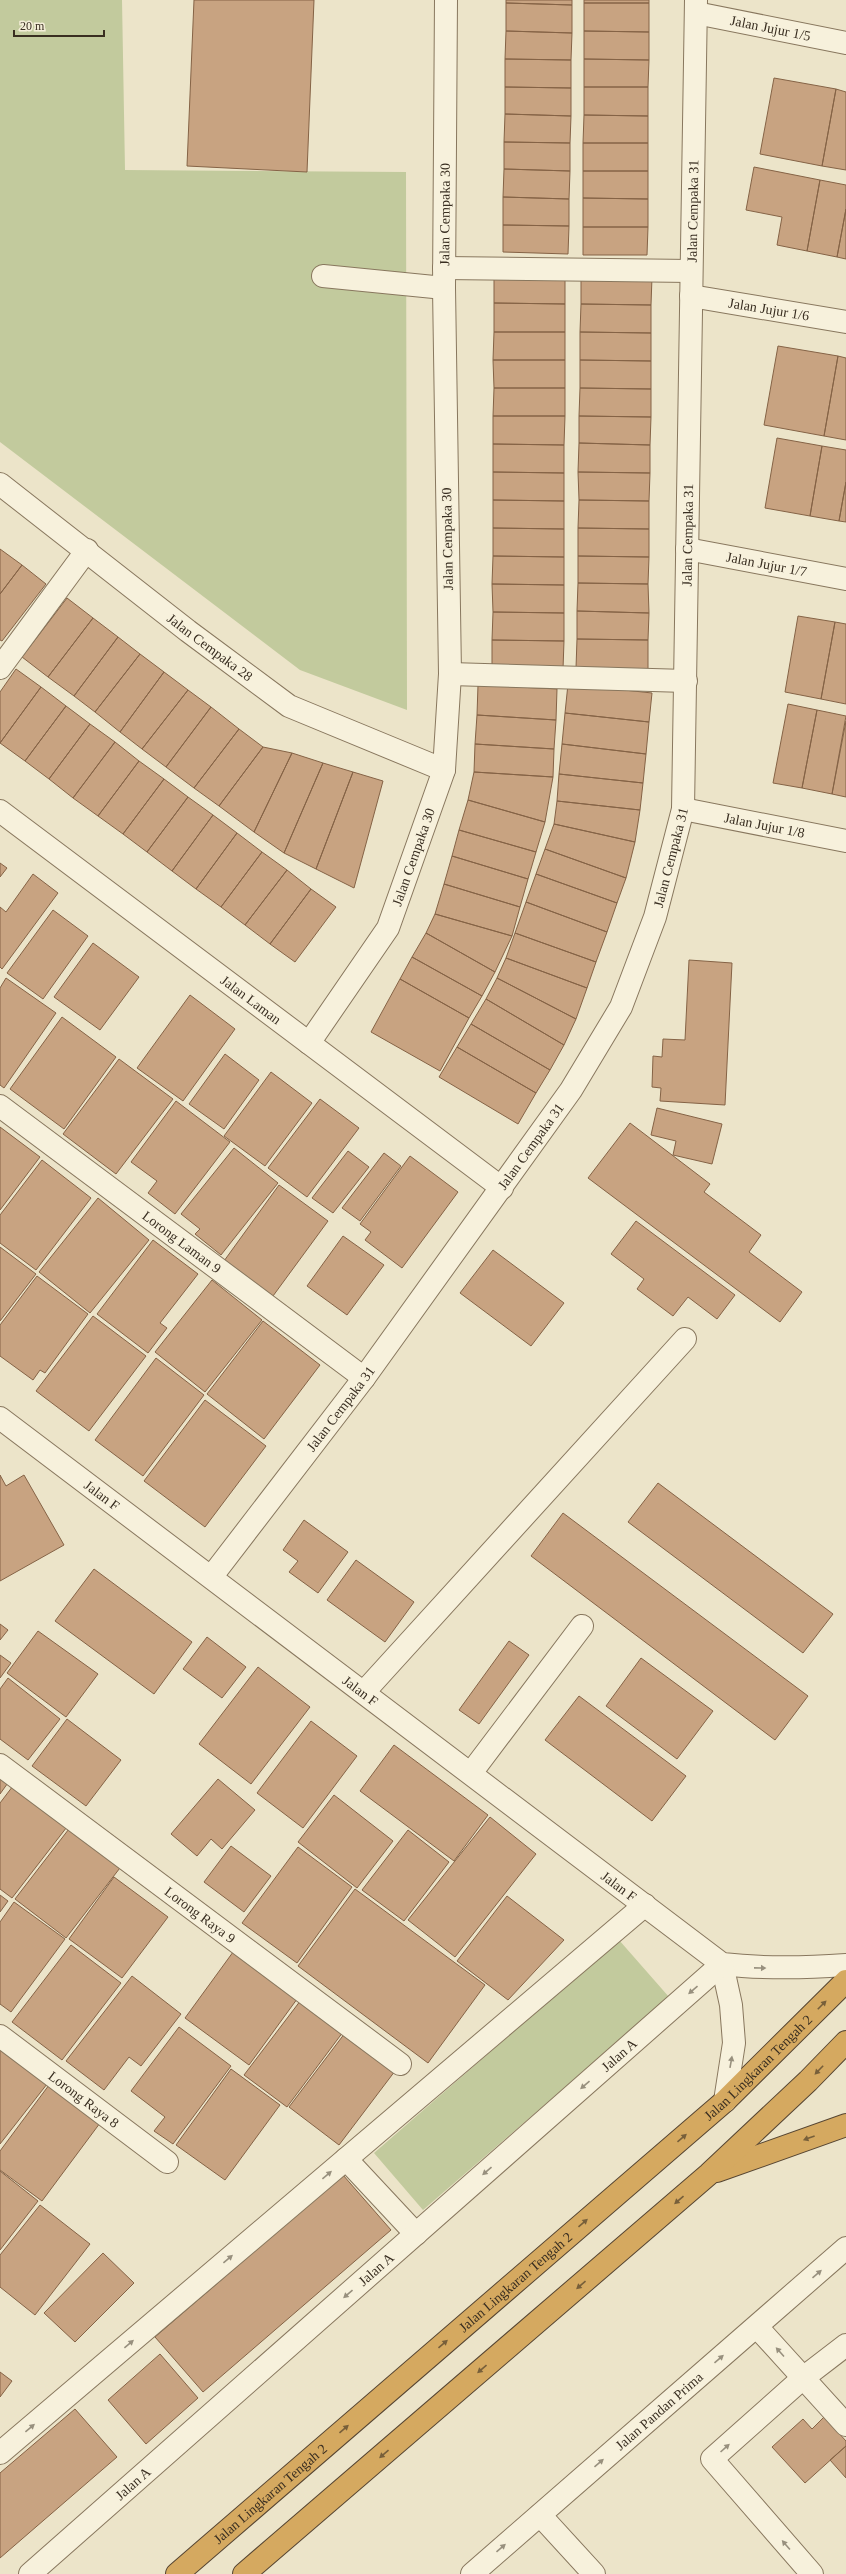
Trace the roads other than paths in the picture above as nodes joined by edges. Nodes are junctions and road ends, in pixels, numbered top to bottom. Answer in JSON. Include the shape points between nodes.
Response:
{"nodes":[{"id":1,"x":446,"y":0,"type":"edge"},
{"id":2,"x":696,"y":7,"type":"edge"},
{"id":3,"x":846,"y":43,"type":"edge"},
{"id":4,"x":691,"y":271,"type":"junction"},
{"id":5,"x":323,"y":276,"type":"dead end"},
{"id":6,"x":444,"y":278,"type":"junction"},
{"id":7,"x":691,"y":296,"type":"junction"},
{"id":8,"x":846,"y":322,"type":"edge"},
{"id":9,"x":0,"y":484,"type":"edge"},
{"id":10,"x":687,"y":549,"type":"junction"},
{"id":11,"x":87,"y":550,"type":"junction"},
{"id":12,"x":846,"y":579,"type":"edge"},
{"id":13,"x":0,"y":668,"type":"edge"},
{"id":14,"x":450,"y":674,"type":"junction"},
{"id":15,"x":686,"y":681,"type":"junction"},
{"id":16,"x":444,"y":770,"type":"junction"},
{"id":17,"x":684,"y":809,"type":"junction"},
{"id":18,"x":0,"y":811,"type":"edge"},
{"id":19,"x":846,"y":841,"type":"edge"},
{"id":20,"x":309,"y":1043,"type":"junction"},
{"id":21,"x":0,"y":1106,"type":"edge"},
{"id":22,"x":502,"y":1188,"type":"junction"},
{"id":23,"x":685,"y":1339,"type":"dead end"},
{"id":24,"x":364,"y":1378,"type":"junction"},
{"id":25,"x":0,"y":1418,"type":"edge"},
{"id":26,"x":212,"y":1576,"type":"junction"},
{"id":27,"x":582,"y":1626,"type":"dead end"},
{"id":28,"x":364,"y":1692,"type":"junction"},
{"id":29,"x":0,"y":1765,"type":"edge"},
{"id":30,"x":471,"y":1773,"type":"junction"},
{"id":31,"x":645,"y":1905,"type":"junction"},
{"id":32,"x":722,"y":1964,"type":"junction"},
{"id":33,"x":846,"y":1965,"type":"edge"},
{"id":34,"x":846,"y":1981,"type":"edge"},
{"id":35,"x":0,"y":2036,"type":"edge"},
{"id":36,"x":846,"y":2042,"type":"edge"},
{"id":37,"x":400,"y":2064,"type":"dead end"},
{"id":38,"x":725,"y":2101,"type":"junction"},
{"id":39,"x":846,"y":2125,"type":"edge"},
{"id":40,"x":346,"y":2159,"type":"junction"},
{"id":41,"x":167,"y":2162,"type":"dead end"},
{"id":42,"x":709,"y":2174,"type":"junction"},
{"id":43,"x":416,"y":2234,"type":"junction"},
{"id":44,"x":846,"y":2248,"type":"edge"},
{"id":45,"x":756,"y":2326,"type":"junction"},
{"id":46,"x":844,"y":2350,"type":"edge"},
{"id":47,"x":803,"y":2378,"type":"junction"},
{"id":48,"x":846,"y":2425,"type":"edge"},
{"id":49,"x":0,"y":2453,"type":"edge"},
{"id":50,"x":540,"y":2515,"type":"junction"},
{"id":51,"x":30,"y":2574,"type":"edge"},
{"id":52,"x":177,"y":2574,"type":"edge"},
{"id":53,"x":244,"y":2574,"type":"edge"},
{"id":54,"x":472,"y":2574,"type":"edge"},
{"id":55,"x":594,"y":2574,"type":"edge"},
{"id":56,"x":812,"y":2574,"type":"edge"}],
"edges":[{"from":1,"to":6,"type":"street","name":"Jalan Cempaka 30"},
{"from":2,"to":3,"type":"street","name":"Jalan Jujur 1/5"},
{"from":2,"to":4,"type":"street","name":"Jalan Cempaka 31"},
{"from":4,"to":6,"type":"street"},
{"from":4,"to":7,"type":"street","name":"Jalan Cempaka 31"},
{"from":5,"to":6,"type":"street"},
{"from":6,"to":14,"type":"street","name":"Jalan Cempaka 30"},
{"from":7,"to":8,"type":"street","name":"Jalan Jujur 1/6"},
{"from":7,"to":10,"type":"street","name":"Jalan Cempaka 31"},
{"from":9,"to":11,"type":"street","name":"Jalan Cempaka 28"},
{"from":10,"to":12,"type":"street","name":"Jalan Jujur 1/7"},
{"from":10,"to":15,"type":"street","name":"Jalan Cempaka 31"},
{"from":11,"to":13,"type":"street"},
{"from":11,"to":16,"type":"street","name":"Jalan Cempaka 28","via":[[188,631],[289,706]]},
{"from":14,"to":15,"type":"street"},
{"from":14,"to":16,"type":"street","name":"Jalan Cempaka 30"},
{"from":15,"to":17,"type":"street","name":"Jalan Cempaka 31"},
{"from":16,"to":20,"type":"street","name":"Jalan Cempaka 30","via":[[388,928]]},
{"from":17,"to":19,"type":"street","name":"Jalan Jujur 1/8"},
{"from":17,"to":22,"type":"street","name":"Jalan Cempaka 31","via":[[655,917],[621,1007],[571,1090]]},
{"from":18,"to":20,"type":"street","name":"Jalan Laman"},
{"from":20,"to":22,"type":"street","name":"Jalan Laman"},
{"from":21,"to":24,"type":"street","name":"Lorong Laman 9"},
{"from":22,"to":24,"type":"street","name":"Jalan Cempaka 31"},
{"from":23,"to":28,"type":"street"},
{"from":24,"to":26,"type":"street","name":"Jalan Cempaka 31"},
{"from":25,"to":26,"type":"street","name":"Jalan F"},
{"from":26,"to":28,"type":"street","name":"Jalan F"},
{"from":27,"to":30,"type":"street"},
{"from":28,"to":30,"type":"street","name":"Jalan F"},
{"from":29,"to":37,"type":"street","name":"Lorong Raya 9"},
{"from":30,"to":31,"type":"street","name":"Jalan F"},
{"from":31,"to":32,"type":"street","name":"Jalan F"},
{"from":31,"to":40,"type":"street"},
{"from":32,"to":33,"type":"street","one_way":true,"via":[[754,1968]]},
{"from":38,"to":32,"type":"street","one_way":true,"via":[[734,2043],[731,2005]]},
{"from":32,"to":43,"type":"street","name":"Jalan A","one_way":true},
{"from":38,"to":34,"type":"highway","name":"Jalan Lingkaran Tengah 2","one_way":true},
{"from":35,"to":41,"type":"street","name":"Lorong Raya 8"},
{"from":36,"to":42,"type":"highway","one_way":true},
{"from":52,"to":38,"type":"highway","name":"Jalan Lingkaran Tengah 2","one_way":true},
{"from":39,"to":42,"type":"highway","one_way":true},
{"from":40,"to":43,"type":"street"},
{"from":49,"to":40,"type":"street","one_way":true},
{"from":42,"to":53,"type":"highway","one_way":true},
{"from":43,"to":51,"type":"street","name":"Jalan A","one_way":true},
{"from":45,"to":44,"type":"street","name":"Jalan Pandan Prima","one_way":true},
{"from":47,"to":45,"type":"street","one_way":true},
{"from":50,"to":45,"type":"street","name":"Jalan Pandan Prima","one_way":true},
{"from":46,"to":47,"type":"street"},
{"from":47,"to":48,"type":"street"},
{"from":56,"to":47,"type":"street","one_way":true,"via":[[712,2459]]},
{"from":54,"to":50,"type":"street","name":"Jalan Pandan Prima","one_way":true},
{"from":50,"to":55,"type":"street"}]}
